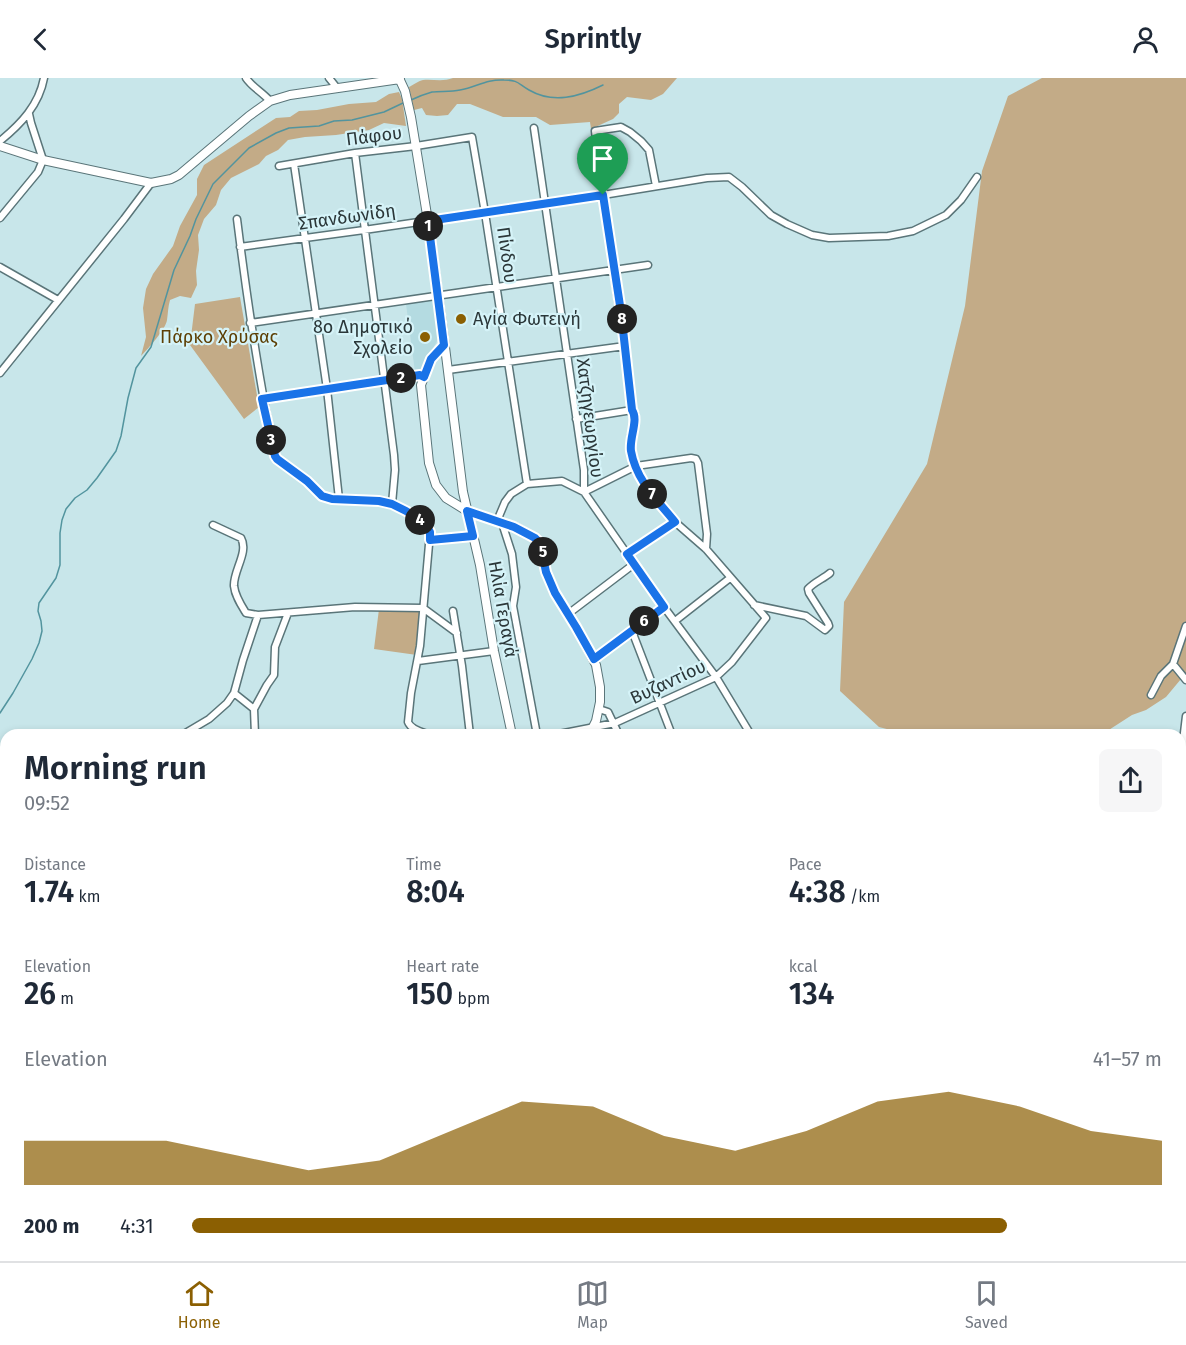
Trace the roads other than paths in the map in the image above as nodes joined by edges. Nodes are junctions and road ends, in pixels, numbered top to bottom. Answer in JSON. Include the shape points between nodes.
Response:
{"nodes":[{"id":1,"x":44,"y":78,"type":"edge"},
{"id":2,"x":246,"y":78,"type":"edge"},
{"id":3,"x":329,"y":78,"type":"edge"},
{"id":4,"x":399,"y":79,"type":"edge"},
{"id":5,"x":337,"y":88,"type":"junction"},
{"id":6,"x":270,"y":101,"type":"junction"},
{"id":7,"x":29,"y":114,"type":"junction"},
{"id":8,"x":534,"y":128,"type":"dead end"},
{"id":9,"x":472,"y":137,"type":"joint"},
{"id":10,"x":0,"y":141,"type":"edge"},
{"id":11,"x":0,"y":146,"type":"edge"},
{"id":12,"x":416,"y":146,"type":"junction"},
{"id":13,"x":355,"y":153,"type":"junction"},
{"id":14,"x":43,"y":160,"type":"junction"},
{"id":15,"x":294,"y":164,"type":"junction"},
{"id":16,"x":279,"y":166,"type":"dead end"},
{"id":17,"x":977,"y":177,"type":"dead end"},
{"id":18,"x":150,"y":183,"type":"junction"},
{"id":19,"x":656,"y":186,"type":"junction"},
{"id":20,"x":603,"y":195,"type":"junction"},
{"id":21,"x":544,"y":203,"type":"junction"},
{"id":22,"x":485,"y":213,"type":"junction"},
{"id":23,"x":0,"y":218,"type":"edge"},
{"id":24,"x":237,"y":219,"type":"dead end"},
{"id":25,"x":428,"y":221,"type":"junction"},
{"id":26,"x":364,"y":230,"type":"junction"},
{"id":27,"x":304,"y":238,"type":"junction"},
{"id":28,"x":240,"y":247,"type":"junction"},
{"id":29,"x":648,"y":265,"type":"dead end"},
{"id":30,"x":0,"y":267,"type":"edge"},
{"id":31,"x":615,"y":270,"type":"junction"},
{"id":32,"x":556,"y":279,"type":"junction"},
{"id":33,"x":496,"y":288,"type":"junction"},
{"id":34,"x":438,"y":295,"type":"junction"},
{"id":35,"x":58,"y":300,"type":"junction"},
{"id":36,"x":375,"y":304,"type":"junction"},
{"id":37,"x":315,"y":314,"type":"junction"},
{"id":38,"x":250,"y":323,"type":"junction"},
{"id":39,"x":444,"y":345,"type":"junction"},
{"id":40,"x":625,"y":346,"type":"junction"},
{"id":41,"x":567,"y":354,"type":"junction"},
{"id":42,"x":508,"y":362,"type":"junction"},
{"id":43,"x":448,"y":370,"type":"junction"},
{"id":44,"x":0,"y":373,"type":"edge"},
{"id":45,"x":424,"y":377,"type":"junction"},
{"id":46,"x":385,"y":380,"type":"junction"},
{"id":47,"x":327,"y":389,"type":"junction"},
{"id":48,"x":262,"y":399,"type":"junction"},
{"id":49,"x":632,"y":410,"type":"junction"},
{"id":50,"x":576,"y":419,"type":"junction"},
{"id":51,"x":636,"y":466,"type":"junction"},
{"id":52,"x":527,"y":484,"type":"junction"},
{"id":53,"x":584,"y":492,"type":"junction"},
{"id":54,"x":339,"y":499,"type":"junction"},
{"id":55,"x":392,"y":504,"type":"junction"},
{"id":56,"x":467,"y":511,"type":"junction"},
{"id":57,"x":500,"y":522,"type":"junction"},
{"id":58,"x":675,"y":522,"type":"junction"},
{"id":59,"x":213,"y":525,"type":"dead end"},
{"id":60,"x":473,"y":536,"type":"junction"},
{"id":61,"x":430,"y":540,"type":"junction"},
{"id":62,"x":706,"y":549,"type":"junction"},
{"id":63,"x":627,"y":554,"type":"junction"},
{"id":64,"x":634,"y":564,"type":"junction"},
{"id":65,"x":830,"y":573,"type":"dead end"},
{"id":66,"x":730,"y":578,"type":"junction"},
{"id":67,"x":754,"y":605,"type":"junction"},
{"id":68,"x":664,"y":607,"type":"junction"},
{"id":69,"x":423,"y":608,"type":"junction"},
{"id":70,"x":453,"y":611,"type":"dead end"},
{"id":71,"x":288,"y":613,"type":"junction"},
{"id":72,"x":568,"y":614,"type":"junction"},
{"id":73,"x":258,"y":615,"type":"junction"},
{"id":74,"x":675,"y":621,"type":"junction"},
{"id":75,"x":1186,"y":626,"type":"edge"},
{"id":76,"x":632,"y":630,"type":"junction"},
{"id":77,"x":457,"y":633,"type":"junction"},
{"id":78,"x":494,"y":651,"type":"junction"},
{"id":79,"x":460,"y":656,"type":"junction"},
{"id":80,"x":594,"y":659,"type":"junction"},
{"id":81,"x":418,"y":661,"type":"junction"},
{"id":82,"x":1173,"y":664,"type":"junction"},
{"id":83,"x":716,"y":677,"type":"junction"},
{"id":84,"x":1186,"y":680,"type":"edge"},
{"id":85,"x":234,"y":693,"type":"junction"},
{"id":86,"x":1151,"y":695,"type":"dead end"},
{"id":87,"x":659,"y":703,"type":"junction"},
{"id":88,"x":254,"y":709,"type":"junction"},
{"id":89,"x":599,"y":709,"type":"junction"},
{"id":90,"x":615,"y":723,"type":"junction"},
{"id":91,"x":192,"y":729,"type":"edge"},
{"id":92,"x":255,"y":729,"type":"edge"},
{"id":93,"x":414,"y":729,"type":"edge"},
{"id":94,"x":469,"y":729,"type":"edge"},
{"id":95,"x":511,"y":729,"type":"edge"},
{"id":96,"x":536,"y":729,"type":"edge"},
{"id":97,"x":592,"y":729,"type":"edge"},
{"id":98,"x":597,"y":729,"type":"edge"},
{"id":99,"x":617,"y":729,"type":"edge"},
{"id":100,"x":670,"y":729,"type":"edge"},
{"id":101,"x":747,"y":729,"type":"edge"},
{"id":102,"x":758,"y":1261,"type":"edge"},
{"id":103,"x":768,"y":1261,"type":"edge"}],
"edges":[{"from":1,"to":7,"type":"street"},
{"from":2,"to":6,"type":"street"},
{"from":3,"to":5,"type":"street"},
{"from":4,"to":5,"type":"street"},
{"from":4,"to":12,"type":"street","name":"Ηλία Γεραγά"},
{"from":5,"to":6,"type":"street"},
{"from":6,"to":18,"type":"street","via":[[179,175]]},
{"from":7,"to":10,"type":"street"},
{"from":7,"to":14,"type":"street"},
{"from":8,"to":21,"type":"street","name":"Χατζηγεωργίου"},
{"from":9,"to":12,"type":"street","name":"Πάφου"},
{"from":9,"to":22,"type":"street","name":"Πίνδου"},
{"from":11,"to":14,"type":"street"},
{"from":12,"to":13,"type":"street","name":"Πάφου"},
{"from":12,"to":25,"type":"street","name":"Ηλία Γεραγά"},
{"from":13,"to":15,"type":"street","name":"Πάφου"},
{"from":13,"to":26,"type":"street"},
{"from":14,"to":18,"type":"street"},
{"from":14,"to":23,"type":"street","via":[[38,172]]},
{"from":15,"to":16,"type":"street","name":"Πάφου"},
{"from":15,"to":27,"type":"street"},
{"from":17,"to":19,"type":"street","name":"Σπανδωνίδη","via":[[962,200],[931,223],[888,236],[845,238],[812,235],[787,224],[771,215],[729,177]]},
{"from":18,"to":35,"type":"street"},
{"from":19,"to":20,"type":"street","name":"Σπανδωνίδη"},
{"from":19,"to":20,"type":"street","via":[[649,150],[641,141],[621,127],[595,131]]},
{"from":20,"to":21,"type":"street","name":"Σπανδωνίδη"},
{"from":20,"to":31,"type":"street"},
{"from":21,"to":22,"type":"street","name":"Σπανδωνίδη"},
{"from":21,"to":32,"type":"street","name":"Χατζηγεωργίου"},
{"from":22,"to":25,"type":"street","name":"Σπανδωνίδη"},
{"from":22,"to":33,"type":"street","name":"Πίνδου"},
{"from":24,"to":28,"type":"street"},
{"from":25,"to":26,"type":"street","name":"Σπανδωνίδη"},
{"from":25,"to":34,"type":"street","name":"Ηλία Γεραγά"},
{"from":26,"to":27,"type":"street","name":"Σπανδωνίδη"},
{"from":26,"to":36,"type":"street"},
{"from":27,"to":28,"type":"street","name":"Σπανδωνίδη"},
{"from":27,"to":37,"type":"street"},
{"from":28,"to":38,"type":"street"},
{"from":29,"to":31,"type":"street"},
{"from":30,"to":35,"type":"street"},
{"from":31,"to":32,"type":"street"},
{"from":31,"to":40,"type":"street"},
{"from":32,"to":33,"type":"street"},
{"from":32,"to":41,"type":"street","name":"Χατζηγεωργίου"},
{"from":33,"to":34,"type":"street"},
{"from":33,"to":42,"type":"street","name":"Πίνδου"},
{"from":34,"to":36,"type":"street"},
{"from":34,"to":39,"type":"street","name":"Ηλία Γεραγά"},
{"from":35,"to":44,"type":"street"},
{"from":36,"to":37,"type":"street"},
{"from":36,"to":46,"type":"street"},
{"from":37,"to":38,"type":"street"},
{"from":37,"to":47,"type":"street"},
{"from":38,"to":48,"type":"street"},
{"from":39,"to":43,"type":"street","name":"Ηλία Γεραγά"},
{"from":39,"to":45,"type":"street","via":[[431,359]]},
{"from":40,"to":41,"type":"street"},
{"from":40,"to":49,"type":"street"},
{"from":41,"to":42,"type":"street"},
{"from":41,"to":50,"type":"street","name":"Χατζηγεωργίου"},
{"from":42,"to":43,"type":"street"},
{"from":42,"to":52,"type":"street","name":"Πίνδου"},
{"from":43,"to":56,"type":"street","name":"Ηλία Γεραγά"},
{"from":45,"to":46,"type":"street"},
{"from":45,"to":56,"type":"street","via":[[421,386],[435,485],[446,498]]},
{"from":46,"to":47,"type":"street"},
{"from":46,"to":55,"type":"street","via":[[395,470]]},
{"from":47,"to":48,"type":"street"},
{"from":47,"to":54,"type":"street"},
{"from":48,"to":54,"type":"street","via":[[277,459],[322,496]]},
{"from":49,"to":50,"type":"street"},
{"from":49,"to":51,"type":"street","via":[[635,414],[631,447]]},
{"from":50,"to":53,"type":"street","name":"Χατζηγεωργίου"},
{"from":51,"to":53,"type":"street"},
{"from":51,"to":58,"type":"street","via":[[645,485]]},
{"from":51,"to":62,"type":"street","via":[[696,459]]},
{"from":52,"to":53,"type":"street","via":[[562,481]]},
{"from":52,"to":57,"type":"street","via":[[504,502]]},
{"from":53,"to":63,"type":"street","name":"Χατζηγεωργίου"},
{"from":54,"to":55,"type":"street"},
{"from":55,"to":61,"type":"street","via":[[423,522]]},
{"from":56,"to":57,"type":"street"},
{"from":56,"to":60,"type":"street","name":"Ηλία Γεραγά"},
{"from":57,"to":72,"type":"street","via":[[540,543],[546,572]]},
{"from":57,"to":96,"type":"street","via":[[512,554],[516,587],[513,606]]},
{"from":58,"to":62,"type":"street"},
{"from":58,"to":63,"type":"street"},
{"from":59,"to":73,"type":"street","via":[[244,543],[234,587],[246,614]]},
{"from":60,"to":61,"type":"street"},
{"from":60,"to":78,"type":"street","name":"Ηλία Γεραγά"},
{"from":61,"to":69,"type":"street"},
{"from":62,"to":66,"type":"street"},
{"from":63,"to":64,"type":"street","name":"Χατζηγεωργίου"},
{"from":64,"to":68,"type":"street","name":"Χατζηγεωργίου"},
{"from":64,"to":72,"type":"street"},
{"from":65,"to":67,"type":"street","via":[[808,589],[828,622],[825,630],[806,616]]},
{"from":66,"to":67,"type":"street"},
{"from":66,"to":74,"type":"street"},
{"from":67,"to":83,"type":"street","name":"Βυζαντίου","via":[[766,618]]},
{"from":68,"to":74,"type":"street","name":"Χατζηγεωργίου"},
{"from":68,"to":76,"type":"street"},
{"from":69,"to":71,"type":"street","via":[[354,607]]},
{"from":69,"to":77,"type":"street"},
{"from":69,"to":81,"type":"street"},
{"from":70,"to":77,"type":"street"},
{"from":71,"to":73,"type":"street"},
{"from":71,"to":88,"type":"street","via":[[275,647],[274,675]]},
{"from":72,"to":80,"type":"street"},
{"from":73,"to":85,"type":"street"},
{"from":74,"to":83,"type":"street","name":"Χατζηγεωργίου"},
{"from":75,"to":82,"type":"street"},
{"from":76,"to":80,"type":"street"},
{"from":76,"to":87,"type":"street"},
{"from":77,"to":79,"type":"street"},
{"from":78,"to":79,"type":"street"},
{"from":78,"to":95,"type":"street","name":"Ηλία Γεραγά"},
{"from":79,"to":81,"type":"street"},
{"from":79,"to":94,"type":"street"},
{"from":80,"to":89,"type":"street","via":[[601,697]]},
{"from":81,"to":93,"type":"street","via":[[408,722]]},
{"from":82,"to":84,"type":"street"},
{"from":82,"to":86,"type":"street"},
{"from":83,"to":87,"type":"street","name":"Βυζαντίου"},
{"from":83,"to":101,"type":"street","name":"Χατζηγεωργίου"},
{"from":85,"to":88,"type":"street"},
{"from":85,"to":91,"type":"street","via":[[209,719]]},
{"from":87,"to":90,"type":"street","name":"Βυζαντίου"},
{"from":87,"to":100,"type":"street"},
{"from":88,"to":92,"type":"street"},
{"from":89,"to":90,"type":"street","via":[[608,712]]},
{"from":89,"to":97,"type":"street"},
{"from":90,"to":98,"type":"street","name":"Βυζαντίου"},
{"from":90,"to":99,"type":"street"},
{"from":102,"to":103,"type":"main road"}]}
